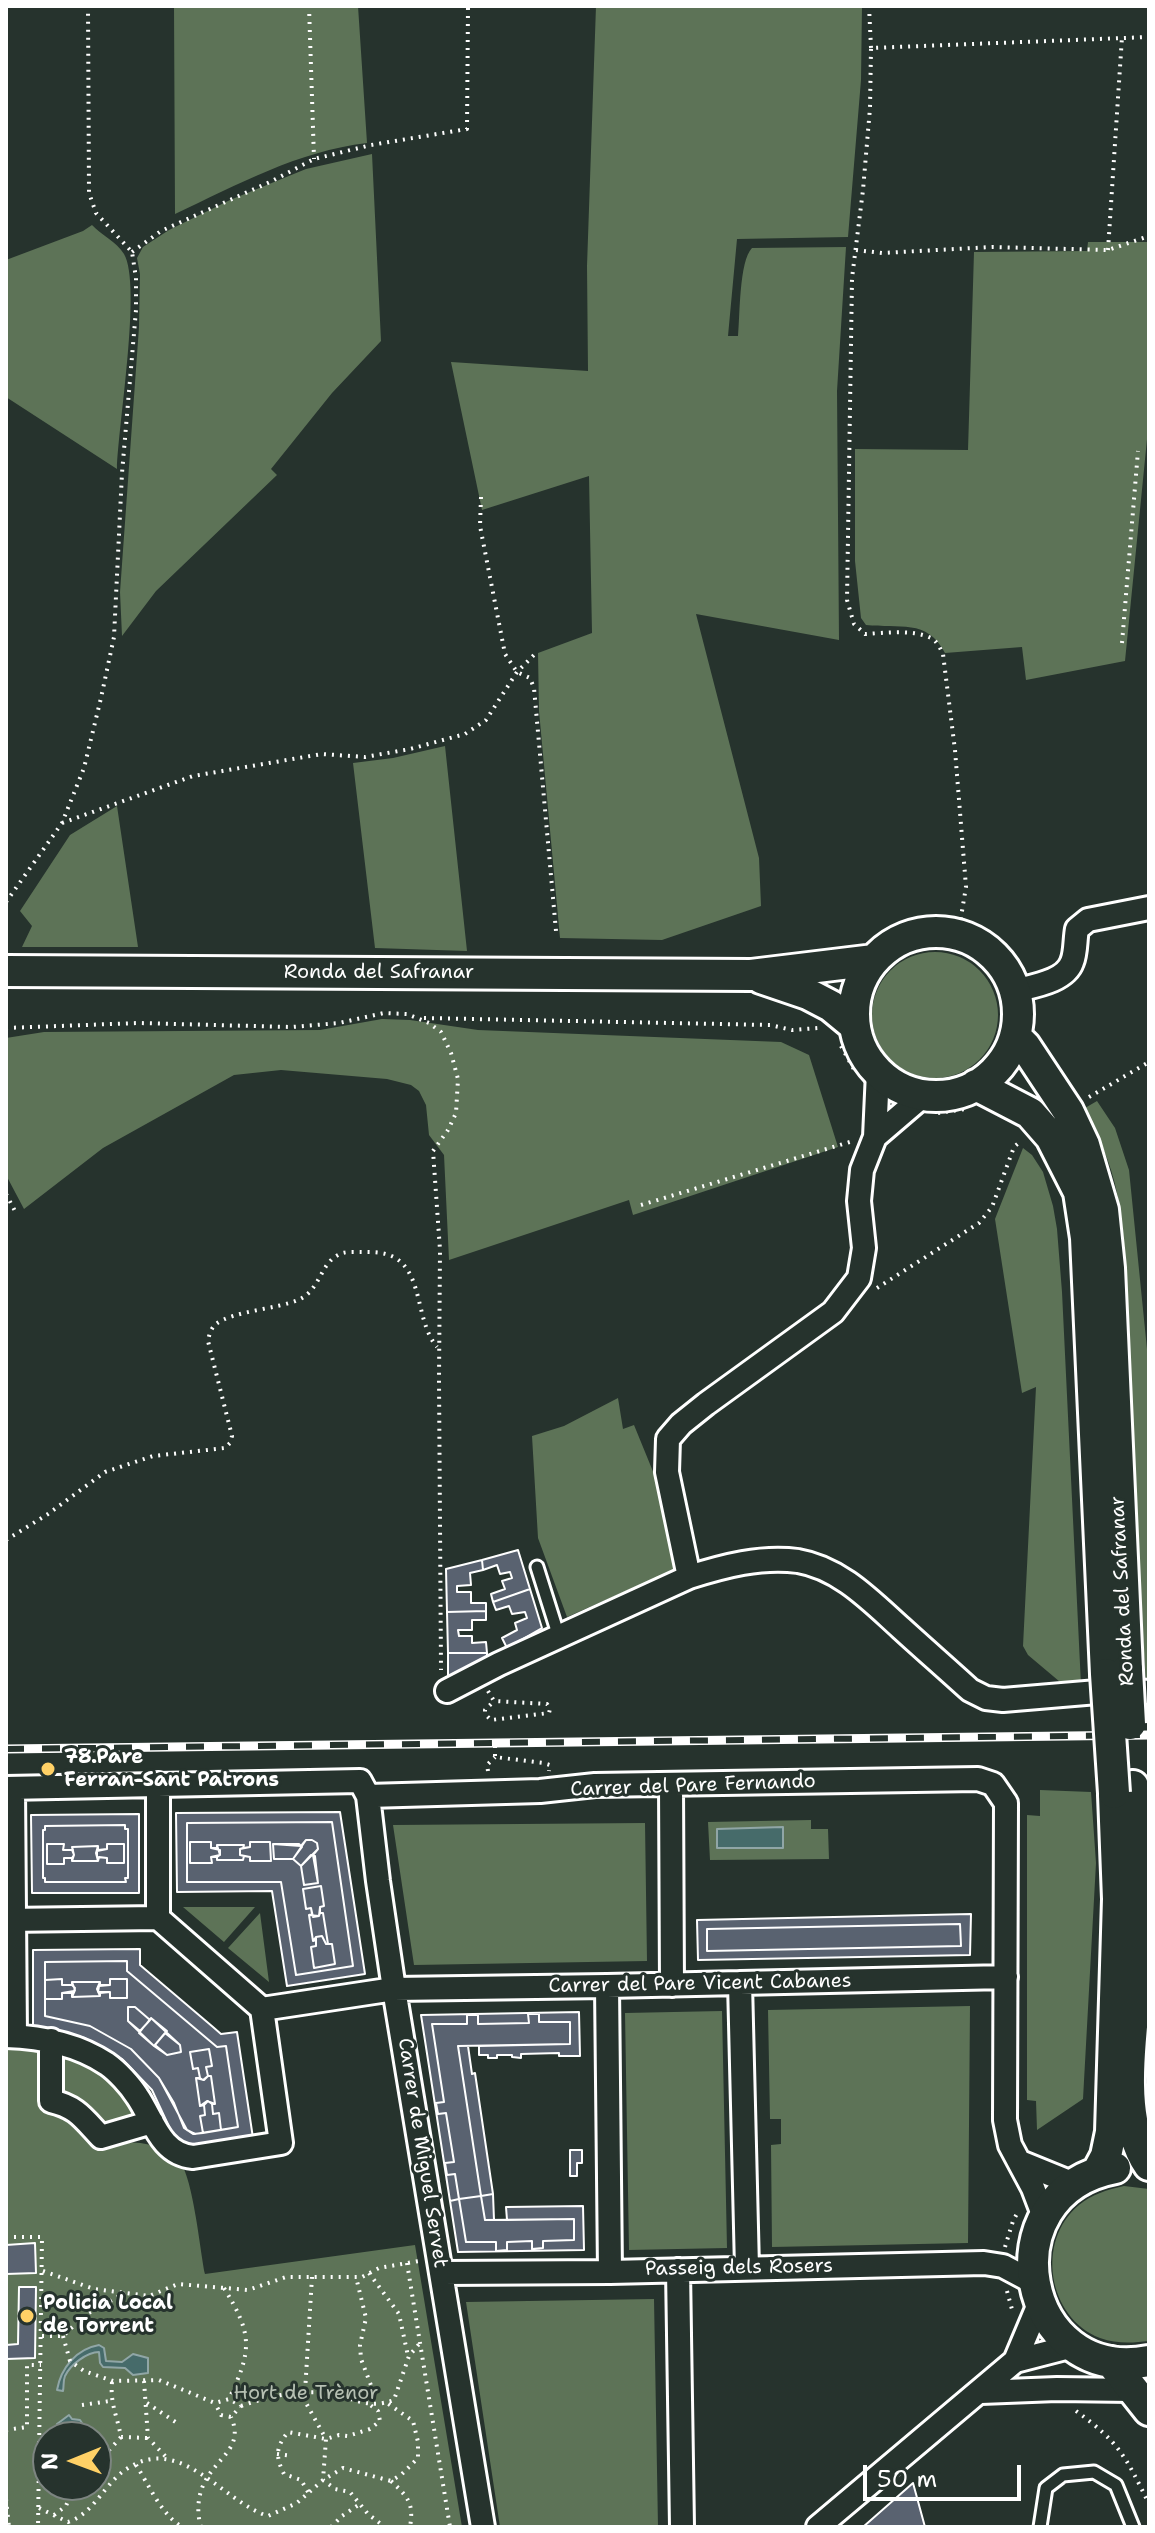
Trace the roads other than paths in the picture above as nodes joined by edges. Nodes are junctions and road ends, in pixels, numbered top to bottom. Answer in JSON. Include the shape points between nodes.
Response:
{"nodes":[{"id":1,"x":1149,"y":908,"type":"edge"},
{"id":2,"x":874,"y":960,"type":"junction"},
{"id":3,"x":6,"y":971,"type":"edge"},
{"id":4,"x":751,"y":975,"type":"junction"},
{"id":5,"x":1014,"y":991,"type":"junction"},
{"id":6,"x":840,"y":1029,"type":"junction"},
{"id":7,"x":1015,"y":1036,"type":"junction"},
{"id":8,"x":869,"y":1078,"type":"junction"},
{"id":9,"x":973,"y":1097,"type":"junction"},
{"id":10,"x":928,"y":1104,"type":"junction"},
{"id":11,"x":875,"y":1137,"type":"junction"},
{"id":12,"x":537,"y":1567,"type":"dead end"},
{"id":13,"x":689,"y":1577,"type":"junction"},
{"id":14,"x":559,"y":1637,"type":"junction"},
{"id":15,"x":1117,"y":1672,"type":"junction"},
{"id":16,"x":447,"y":1691,"type":"road end"},
{"id":17,"x":1149,"y":1692,"type":"edge"},
{"id":18,"x":158,"y":1784,"type":"junction"},
{"id":19,"x":671,"y":1785,"type":"junction"},
{"id":20,"x":10,"y":1788,"type":"edge"},
{"id":21,"x":364,"y":1788,"type":"junction"},
{"id":22,"x":1124,"y":1789,"type":"junction"},
{"id":23,"x":158,"y":1918,"type":"junction"},
{"id":24,"x":10,"y":1920,"type":"edge"},
{"id":25,"x":1006,"y":1977,"type":"junction"},
{"id":26,"x":740,"y":1983,"type":"junction"},
{"id":27,"x":672,"y":1985,"type":"junction"},
{"id":28,"x":607,"y":1986,"type":"junction"},
{"id":29,"x":394,"y":1989,"type":"junction"},
{"id":30,"x":262,"y":2009,"type":"junction"},
{"id":31,"x":10,"y":2036,"type":"edge"},
{"id":32,"x":51,"y":2040,"type":"junction"},
{"id":33,"x":152,"y":2122,"type":"junction"},
{"id":34,"x":1020,"y":2162,"type":"junction"},
{"id":35,"x":1149,"y":2167,"type":"edge"},
{"id":36,"x":1086,"y":2178,"type":"junction"},
{"id":37,"x":1044,"y":2217,"type":"junction"},
{"id":38,"x":441,"y":2266,"type":"junction"},
{"id":39,"x":747,"y":2268,"type":"junction"},
{"id":40,"x":678,"y":2270,"type":"junction"},
{"id":41,"x":610,"y":2272,"type":"junction"},
{"id":42,"x":1036,"y":2293,"type":"junction"},
{"id":43,"x":1073,"y":2346,"type":"junction"},
{"id":44,"x":1015,"y":2361,"type":"junction"},
{"id":45,"x":1149,"y":2361,"type":"edge"},
{"id":46,"x":1111,"y":2362,"type":"junction"},
{"id":47,"x":981,"y":2392,"type":"junction"},
{"id":48,"x":1140,"y":2400,"type":"edge"},
{"id":49,"x":483,"y":2527,"type":"edge"},
{"id":50,"x":682,"y":2527,"type":"edge"},
{"id":51,"x":818,"y":2527,"type":"edge"},
{"id":52,"x":1040,"y":2527,"type":"edge"},
{"id":53,"x":1133,"y":2527,"type":"edge"}],
"edges":[{"from":1,"to":5,"type":"street","via":[[1088,920],[1077,929],[1067,972]]},
{"from":2,"to":4,"type":"street","name":"Ronda del Safranar"},
{"from":2,"to":5,"type":"street","via":[[912,935],[958,935],[994,956]]},
{"from":2,"to":6,"type":"street"},
{"from":3,"to":4,"type":"street","name":"Ronda del Safranar"},
{"from":4,"to":6,"type":"street","name":"Ronda del Safranar","via":[[831,1006]]},
{"from":5,"to":7,"type":"street"},
{"from":6,"to":8,"type":"street","via":[[863,1051]]},
{"from":7,"to":9,"type":"street"},
{"from":7,"to":15,"type":"street","name":"Ronda del Safranar","via":[[1068,1111],[1103,1210],[1109,1268]]},
{"from":8,"to":10,"type":"street"},
{"from":8,"to":11,"type":"street"},
{"from":9,"to":10,"type":"street","via":[[951,1094]]},
{"from":9,"to":15,"type":"street","name":"Ronda del Safranar","via":[[1030,1113],[1051,1137],[1079,1192]]},
{"from":10,"to":11,"type":"street"},
{"from":11,"to":13,"type":"street","via":[[862,1170],[864,1248],[859,1278],[833,1312],[668,1439],[667,1472]]},
{"from":12,"to":14,"type":"lane"},
{"from":13,"to":14,"type":"street"},
{"from":13,"to":17,"type":"street","via":[[764,1559],[825,1569],[986,1698]]},
{"from":14,"to":16,"type":"street"},
{"from":15,"to":22,"type":"street","name":"Ronda del Safranar","bridge":true},
{"from":18,"to":20,"type":"street","name":"Carrer del Pare Fernando"},
{"from":18,"to":21,"type":"street","name":"Carrer del Pare Fernando"},
{"from":18,"to":23,"type":"street"},
{"from":19,"to":21,"type":"street","name":"Carrer del Pare Fernando","via":[[540,1791]]},
{"from":19,"to":25,"type":"street","name":"Carrer del Pare Fernando","via":[[978,1779],[993,1784],[1006,1803]]},
{"from":19,"to":27,"type":"street"},
{"from":20,"to":24,"type":"street"},
{"from":21,"to":29,"type":"street","name":"Carrer de Miguel Servet"},
{"from":22,"to":35,"type":"street","name":"Ronda del Safranar","via":[[1142,1917],[1128,2094],[1133,2131]]},
{"from":22,"to":36,"type":"street","name":"Ronda del Safranar","via":[[1111,2132],[1106,2156]]},
{"from":23,"to":24,"type":"street"},
{"from":23,"to":30,"type":"street"},
{"from":24,"to":31,"type":"street"},
{"from":25,"to":26,"type":"street","name":"Carrer del Pare Vicent Cabanes"},
{"from":25,"to":34,"type":"street","via":[[1005,2120]]},
{"from":26,"to":27,"type":"street","name":"Carrer del Pare Vicent Cabanes"},
{"from":26,"to":39,"type":"street"},
{"from":27,"to":28,"type":"street","name":"Carrer del Pare Vicent Cabanes"},
{"from":28,"to":29,"type":"street","name":"Carrer del Pare Vicent Cabanes"},
{"from":28,"to":41,"type":"street"},
{"from":29,"to":30,"type":"street","name":"Carrer del Pare Vicent Cabanes"},
{"from":29,"to":38,"type":"street","name":"Carrer de Miguel Servet"},
{"from":30,"to":33,"type":"street","via":[[281,2143],[182,2156],[163,2142]]},
{"from":31,"to":32,"type":"street"},
{"from":32,"to":33,"type":"street","via":[[108,2065],[136,2094]]},
{"from":32,"to":33,"type":"street","via":[[51,2101],[69,2105],[101,2137]]},
{"from":34,"to":36,"type":"street"},
{"from":34,"to":37,"type":"street"},
{"from":35,"to":36,"type":"street","via":[[1125,2166]]},
{"from":36,"to":37,"type":"street","via":[[1058,2197]]},
{"from":37,"to":42,"type":"street","via":[[1031,2260]]},
{"from":38,"to":41,"type":"street","name":"Passeig dels Rosers"},
{"from":38,"to":49,"type":"street","name":"Carrer de Miguel Servet"},
{"from":39,"to":40,"type":"street","name":"Passeig dels Rosers"},
{"from":39,"to":42,"type":"street","name":"Passeig dels Rosers","via":[[984,2263],[1003,2266]]},
{"from":40,"to":41,"type":"street","name":"Passeig dels Rosers"},
{"from":40,"to":50,"type":"street"},
{"from":42,"to":43,"type":"street","via":[[1051,2324]]},
{"from":42,"to":44,"type":"street"},
{"from":43,"to":44,"type":"street"},
{"from":43,"to":46,"type":"street"},
{"from":44,"to":47,"type":"street"},
{"from":45,"to":46,"type":"street"},
{"from":46,"to":48,"type":"street"},
{"from":47,"to":48,"type":"street","via":[[1057,2389]]},
{"from":47,"to":51,"type":"street"},
{"from":52,"to":53,"type":"lane","via":[[1046,2488],[1063,2475],[1094,2472],[1116,2485]]}]}
